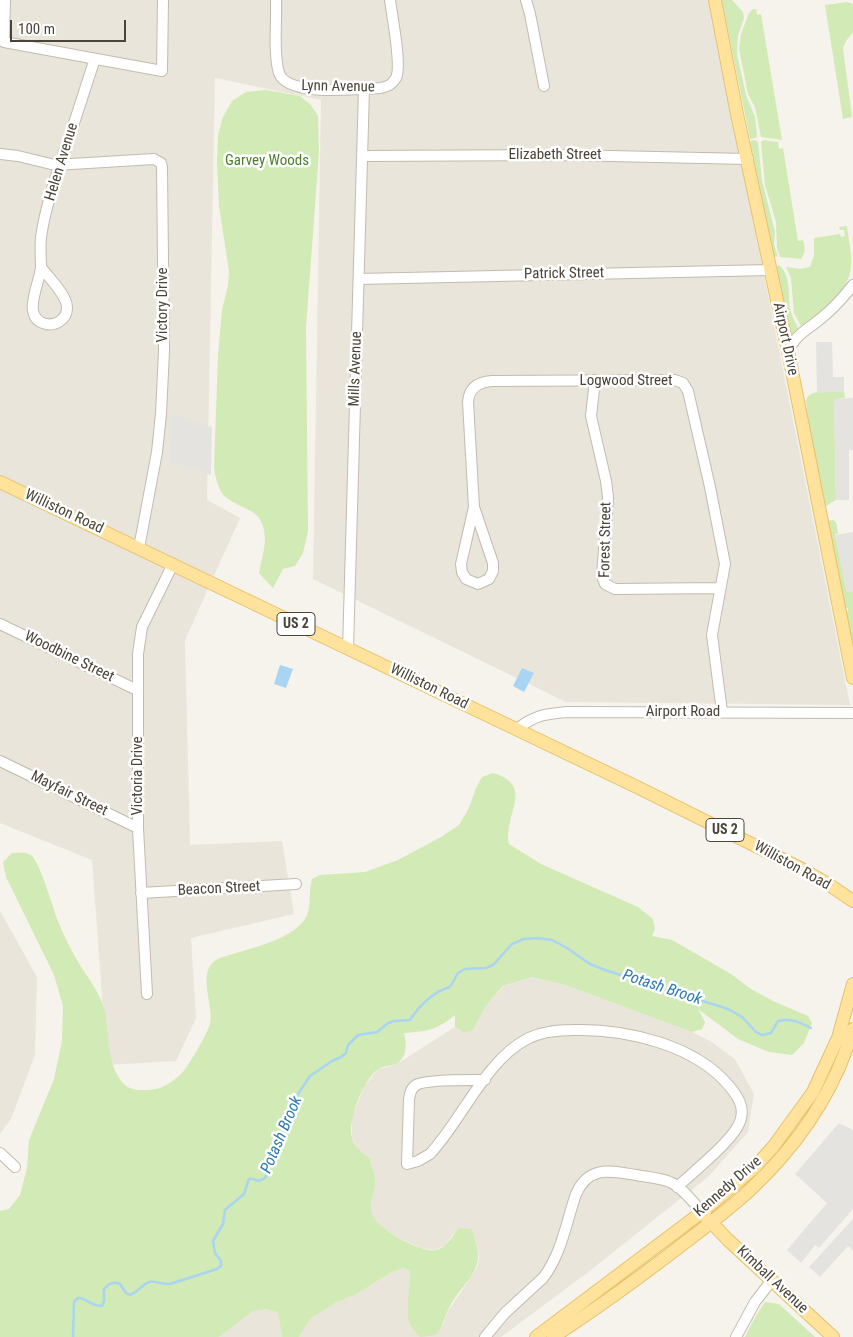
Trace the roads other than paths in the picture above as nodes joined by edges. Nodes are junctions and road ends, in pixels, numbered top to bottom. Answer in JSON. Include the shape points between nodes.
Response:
{"nodes":[{"id":1,"x":5,"y":0,"type":"edge"},
{"id":2,"x":163,"y":0,"type":"edge"},
{"id":3,"x":276,"y":0,"type":"edge"},
{"id":4,"x":390,"y":0,"type":"edge"},
{"id":5,"x":526,"y":0,"type":"edge"},
{"id":6,"x":716,"y":0,"type":"edge"},
{"id":7,"x":95,"y":59,"type":"junction"},
{"id":8,"x":544,"y":86,"type":"dead end"},
{"id":9,"x":364,"y":89,"type":"junction"},
{"id":10,"x":0,"y":154,"type":"edge"},
{"id":11,"x":362,"y":156,"type":"junction"},
{"id":12,"x":748,"y":159,"type":"junction"},
{"id":13,"x":60,"y":165,"type":"junction"},
{"id":14,"x":41,"y":268,"type":"junction"},
{"id":15,"x":770,"y":270,"type":"junction"},
{"id":16,"x":359,"y":279,"type":"junction"},
{"id":17,"x":853,"y":285,"type":"edge"},
{"id":18,"x":788,"y":350,"type":"junction"},
{"id":19,"x":595,"y":380,"type":"junction"},
{"id":20,"x":0,"y":482,"type":"edge"},
{"id":21,"x":474,"y":507,"type":"junction"},
{"id":22,"x":139,"y":548,"type":"junction"},
{"id":23,"x":172,"y":564,"type":"junction"},
{"id":24,"x":720,"y":588,"type":"junction"},
{"id":25,"x":0,"y":624,"type":"edge"},
{"id":26,"x":348,"y":649,"type":"junction"},
{"id":27,"x":853,"y":678,"type":"edge"},
{"id":28,"x":137,"y":690,"type":"junction"},
{"id":29,"x":722,"y":712,"type":"junction"},
{"id":30,"x":853,"y":713,"type":"edge"},
{"id":31,"x":517,"y":729,"type":"junction"},
{"id":32,"x":0,"y":761,"type":"edge"},
{"id":33,"x":138,"y":828,"type":"junction"},
{"id":34,"x":296,"y":884,"type":"dead end"},
{"id":35,"x":141,"y":893,"type":"junction"},
{"id":36,"x":853,"y":902,"type":"edge"},
{"id":37,"x":853,"y":984,"type":"edge"},
{"id":38,"x":147,"y":994,"type":"dead end"},
{"id":39,"x":851,"y":1007,"type":"edge"},
{"id":40,"x":853,"y":1029,"type":"edge"},
{"id":41,"x":485,"y":1080,"type":"junction"},
{"id":42,"x":0,"y":1153,"type":"edge"},
{"id":43,"x":15,"y":1167,"type":"dead end"},
{"id":44,"x":677,"y":1186,"type":"junction"},
{"id":45,"x":702,"y":1212,"type":"junction"},
{"id":46,"x":711,"y":1223,"type":"junction"},
{"id":47,"x":772,"y":1280,"type":"junction"},
{"id":48,"x":485,"y":1337,"type":"edge"},
{"id":49,"x":536,"y":1337,"type":"edge"},
{"id":50,"x":553,"y":1337,"type":"edge"},
{"id":51,"x":736,"y":1337,"type":"edge"},
{"id":52,"x":833,"y":1337,"type":"edge"}],
"edges":[{"from":1,"to":7,"type":"street","via":[[4,42]]},
{"from":2,"to":7,"type":"street","via":[[162,71]]},
{"from":3,"to":9,"type":"street","name":"Lynn Avenue","via":[[277,62],[281,78],[292,86],[308,89]]},
{"from":4,"to":9,"type":"street","name":"Lynn Avenue","via":[[398,61],[395,80],[384,88]]},
{"from":5,"to":8,"type":"street"},
{"from":6,"to":12,"type":"main road","name":"Airport Drive"},
{"from":7,"to":13,"type":"street","name":"Helen Avenue"},
{"from":9,"to":11,"type":"street","name":"Mills Avenue"},
{"from":10,"to":13,"type":"street"},
{"from":11,"to":12,"type":"street","name":"Elizabeth Street","via":[[564,155]]},
{"from":11,"to":16,"type":"street","name":"Mills Avenue"},
{"from":12,"to":15,"type":"main road","name":"Airport Drive"},
{"from":13,"to":14,"type":"street","name":"Helen Avenue","via":[[41,237]]},
{"from":13,"to":22,"type":"street","name":"Victory Drive","via":[[150,159],[158,160],[162,167],[164,351],[161,414]]},
{"from":14,"to":14,"type":"street","name":"Helen Avenue","via":[[33,310],[38,320],[45,324],[60,322],[68,305]]},
{"from":15,"to":16,"type":"street","name":"Patrick Street"},
{"from":15,"to":18,"type":"main road","name":"Airport Drive"},
{"from":16,"to":26,"type":"street","name":"Mills Avenue"},
{"from":17,"to":18,"type":"street","via":[[834,307],[798,335]]},
{"from":18,"to":27,"type":"main road","name":"Airport Drive"},
{"from":19,"to":21,"type":"street","name":"Logwood Street","via":[[492,381],[475,386],[468,402]]},
{"from":19,"to":24,"type":"street","name":"Logwood Street","via":[[675,380],[687,388],[724,556]]},
{"from":19,"to":24,"type":"street","name":"Forest Street","via":[[591,416],[607,489],[602,576],[605,584],[614,589]]},
{"from":20,"to":22,"type":"main road","name":"Williston Road","number":"US 2"},
{"from":21,"to":21,"type":"street","name":"Logwood Street","via":[[461,568],[466,579],[478,584],[489,579],[493,567]]},
{"from":22,"to":23,"type":"main road","name":"Williston Road","number":"US 2"},
{"from":23,"to":26,"type":"main road","name":"Williston Road","number":"US 2"},
{"from":23,"to":28,"type":"street","name":"Victoria Drive","via":[[142,627]]},
{"from":24,"to":29,"type":"street","name":"Logwood Street","via":[[712,635]]},
{"from":25,"to":28,"type":"street","name":"Woodbine Street"},
{"from":26,"to":31,"type":"main road","name":"Williston Road","number":"US 2"},
{"from":28,"to":33,"type":"street","name":"Victoria Drive"},
{"from":29,"to":30,"type":"street","name":"Airport Road"},
{"from":29,"to":31,"type":"street","name":"Airport Road","via":[[568,712],[544,714]]},
{"from":31,"to":36,"type":"main road","name":"Williston Road","number":"US 2","via":[[775,855]]},
{"from":32,"to":33,"type":"street","name":"Mayfair Street"},
{"from":33,"to":35,"type":"street","name":"Victoria Drive"},
{"from":34,"to":35,"type":"street","name":"Beacon Street"},
{"from":35,"to":38,"type":"street","name":"Victoria Drive"},
{"from":37,"to":39,"type":"main road","name":"Kennedy Drive"},
{"from":39,"to":45,"type":"main road","name":"Kennedy Drive","via":[[826,1066],[797,1116],[754,1168]]},
{"from":40,"to":46,"type":"main road","name":"Kennedy Drive","via":[[822,1102],[791,1147],[750,1191]]},
{"from":41,"to":41,"type":"street","via":[[425,1082],[412,1089],[407,1164],[424,1158],[435,1148]]},
{"from":41,"to":44,"type":"street","via":[[526,1039],[548,1032],[595,1030],[630,1034],[688,1055],[727,1083],[741,1104],[742,1116],[730,1138]]},
{"from":42,"to":43,"type":"street"},
{"from":44,"to":45,"type":"street"},
{"from":44,"to":48,"type":"street","via":[[656,1178],[610,1171],[590,1176],[579,1187],[560,1248],[548,1271]]},
{"from":45,"to":46,"type":"main road","name":"Kimball Avenue"},
{"from":45,"to":49,"type":"main road","name":"Kennedy Drive"},
{"from":46,"to":47,"type":"main road","name":"Kimball Avenue"},
{"from":46,"to":50,"type":"main road","name":"Kennedy Drive"},
{"from":47,"to":51,"type":"street","via":[[755,1302]]},
{"from":47,"to":52,"type":"main road","name":"Kimball Avenue"}]}
